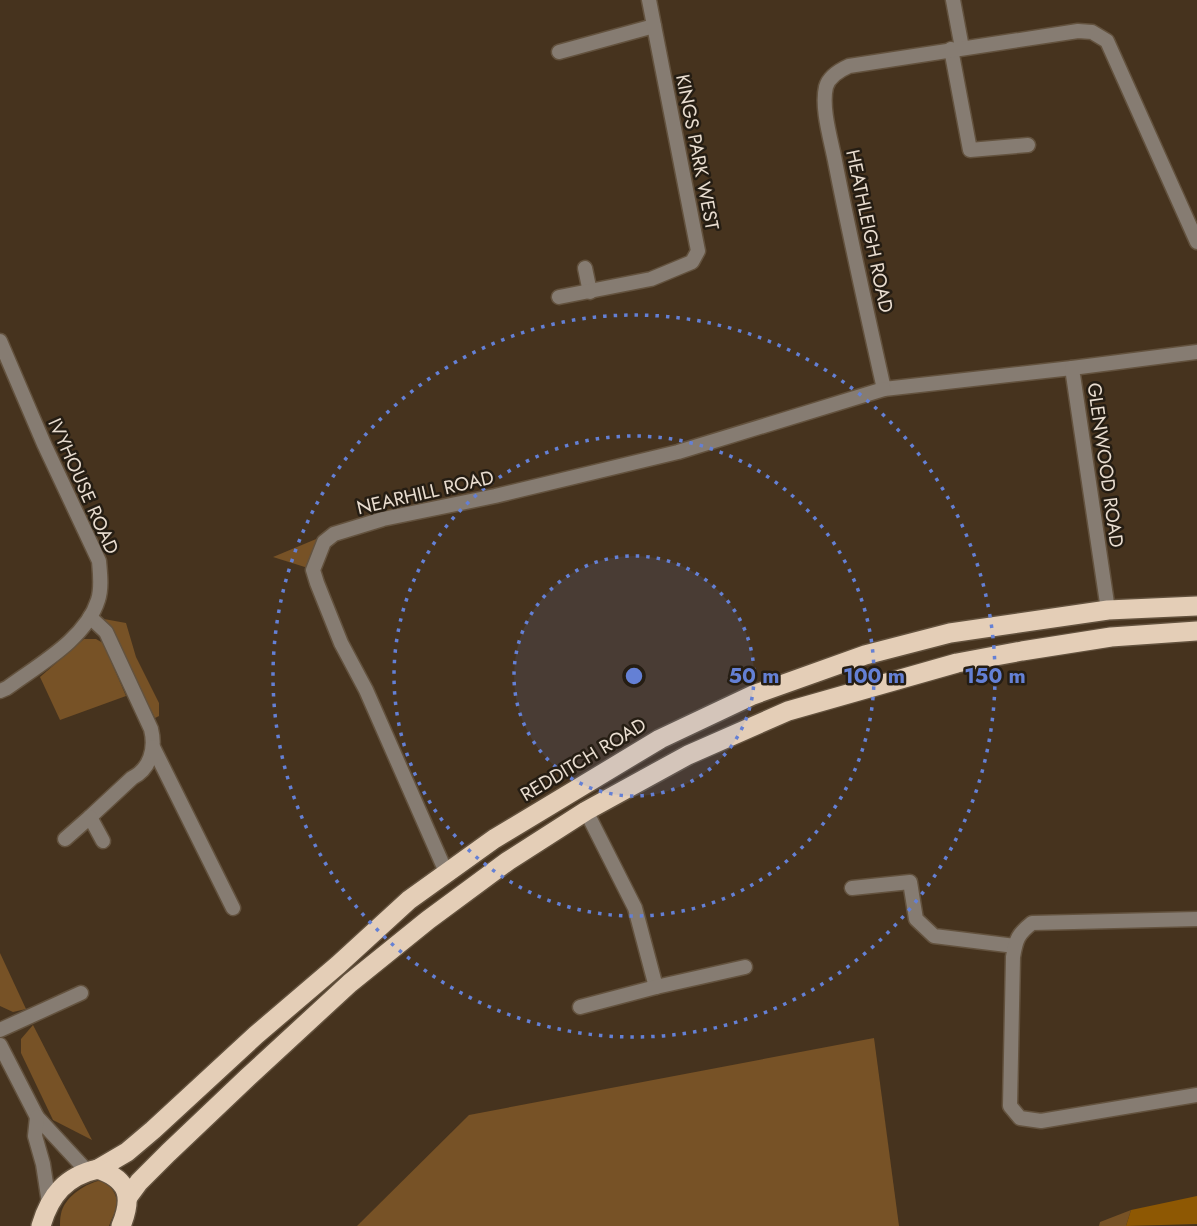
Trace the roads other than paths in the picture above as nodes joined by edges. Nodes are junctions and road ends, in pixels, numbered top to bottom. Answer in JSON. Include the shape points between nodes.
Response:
{"nodes":[{"id":1,"x":649,"y":0,"type":"edge"},
{"id":2,"x":953,"y":0,"type":"edge"},
{"id":3,"x":654,"y":26,"type":"junction"},
{"id":4,"x":957,"y":49,"type":"junction"},
{"id":5,"x":559,"y":52,"type":"dead end"},
{"id":6,"x":1028,"y":145,"type":"dead end"},
{"id":7,"x":1197,"y":242,"type":"edge"},
{"id":8,"x":585,"y":268,"type":"dead end"},
{"id":9,"x":590,"y":292,"type":"junction"},
{"id":10,"x":559,"y":297,"type":"dead end"},
{"id":11,"x":0,"y":341,"type":"edge"},
{"id":12,"x":1197,"y":352,"type":"edge"},
{"id":13,"x":1072,"y":368,"type":"junction"},
{"id":14,"x":884,"y":389,"type":"junction"},
{"id":15,"x":1197,"y":606,"type":"edge"},
{"id":16,"x":1108,"y":610,"type":"junction"},
{"id":17,"x":90,"y":617,"type":"junction"},
{"id":18,"x":1054,"y":618,"type":"junction"},
{"id":19,"x":1197,"y":631,"type":"edge"},
{"id":20,"x":950,"y":633,"type":"junction"},
{"id":21,"x":1111,"y":637,"type":"junction"},
{"id":22,"x":1058,"y":645,"type":"junction"},
{"id":23,"x":957,"y":663,"type":"junction"},
{"id":24,"x":0,"y":691,"type":"edge"},
{"id":25,"x":153,"y":747,"type":"junction"},
{"id":26,"x":586,"y":811,"type":"junction"},
{"id":27,"x":90,"y":817,"type":"junction"},
{"id":28,"x":65,"y":839,"type":"dead end"},
{"id":29,"x":103,"y":841,"type":"dead end"},
{"id":30,"x":446,"y":872,"type":"junction"},
{"id":31,"x":852,"y":888,"type":"dead end"},
{"id":32,"x":233,"y":908,"type":"dead end"},
{"id":33,"x":1197,"y":919,"type":"edge"},
{"id":34,"x":1015,"y":946,"type":"junction"},
{"id":35,"x":746,"y":967,"type":"dead end"},
{"id":36,"x":656,"y":986,"type":"junction"},
{"id":37,"x":81,"y":993,"type":"dead end"},
{"id":38,"x":580,"y":1007,"type":"dead end"},
{"id":39,"x":0,"y":1030,"type":"edge"},
{"id":40,"x":0,"y":1045,"type":"edge"},
{"id":41,"x":1197,"y":1095,"type":"edge"},
{"id":42,"x":37,"y":1117,"type":"junction"},
{"id":43,"x":92,"y":1170,"type":"junction"},
{"id":44,"x":128,"y":1197,"type":"junction"},
{"id":45,"x":49,"y":1203,"type":"junction"},
{"id":46,"x":42,"y":1226,"type":"edge"},
{"id":47,"x":121,"y":1226,"type":"edge"}],
"edges":[{"from":1,"to":3,"type":"street","name":"KINGS PARK WEST"},
{"from":2,"to":4,"type":"street"},
{"from":3,"to":5,"type":"street"},
{"from":3,"to":9,"type":"street","name":"KINGS PARK WEST","via":[[698,251],[692,262],[651,279]]},
{"from":4,"to":6,"type":"street","via":[[970,150]]},
{"from":4,"to":7,"type":"street","via":[[1078,31],[1107,41]]},
{"from":4,"to":14,"type":"street","name":"HEATHLEIGH ROAD","via":[[849,66],[832,76],[825,91],[850,242]]},
{"from":8,"to":9,"type":"street"},
{"from":9,"to":10,"type":"street","name":"KINGS PARK WEST"},
{"from":11,"to":17,"type":"street","name":"IVYHOUSE ROAD","via":[[99,561],[99,600]]},
{"from":12,"to":13,"type":"street","name":"GLENWOOD ROAD"},
{"from":13,"to":14,"type":"street"},
{"from":13,"to":16,"type":"street","name":"GLENWOOD ROAD"},
{"from":14,"to":30,"type":"street","name":"NEARHILL ROAD","via":[[678,452],[383,520],[334,534],[324,542],[313,570],[317,583]]},
{"from":15,"to":16,"type":"highway","name":"REDDITCH ROAD"},
{"from":16,"to":18,"type":"highway","name":"REDDITCH ROAD"},
{"from":16,"to":21,"type":"highway"},
{"from":17,"to":24,"type":"street","name":"IVYHOUSE ROAD","via":[[64,646]]},
{"from":17,"to":25,"type":"street","via":[[106,632],[151,729]]},
{"from":18,"to":20,"type":"highway","name":"REDDITCH ROAD"},
{"from":18,"to":22,"type":"highway"},
{"from":19,"to":21,"type":"highway"},
{"from":20,"to":23,"type":"highway"},
{"from":20,"to":30,"type":"highway","name":"REDDITCH ROAD","via":[[865,655],[753,695],[693,723],[598,775]]},
{"from":21,"to":22,"type":"highway"},
{"from":22,"to":23,"type":"highway"},
{"from":23,"to":26,"type":"highway","via":[[788,711],[688,755]]},
{"from":25,"to":27,"type":"street","via":[[149,763],[139,775]]},
{"from":25,"to":32,"type":"street"},
{"from":26,"to":36,"type":"street","via":[[635,908]]},
{"from":26,"to":44,"type":"highway","via":[[508,861],[350,983],[168,1153]]},
{"from":27,"to":28,"type":"street"},
{"from":27,"to":29,"type":"street"},
{"from":30,"to":43,"type":"highway","name":"REDDITCH ROAD","via":[[127,1152]]},
{"from":31,"to":34,"type":"street","via":[[910,882],[916,919],[934,936]]},
{"from":33,"to":34,"type":"street","via":[[1032,923],[1020,933]]},
{"from":34,"to":41,"type":"street","via":[[1010,1106],[1020,1118],[1041,1121]]},
{"from":35,"to":36,"type":"street"},
{"from":36,"to":38,"type":"street"},
{"from":37,"to":39,"type":"street"},
{"from":40,"to":42,"type":"street"},
{"from":42,"to":43,"type":"street"},
{"from":42,"to":45,"type":"street","via":[[35,1136]]},
{"from":43,"to":44,"type":"highway","via":[[115,1177]]},
{"from":43,"to":45,"type":"highway","name":"REDDITCH ROAD","via":[[76,1176]]},
{"from":44,"to":47,"type":"highway"},
{"from":45,"to":46,"type":"highway"}]}
